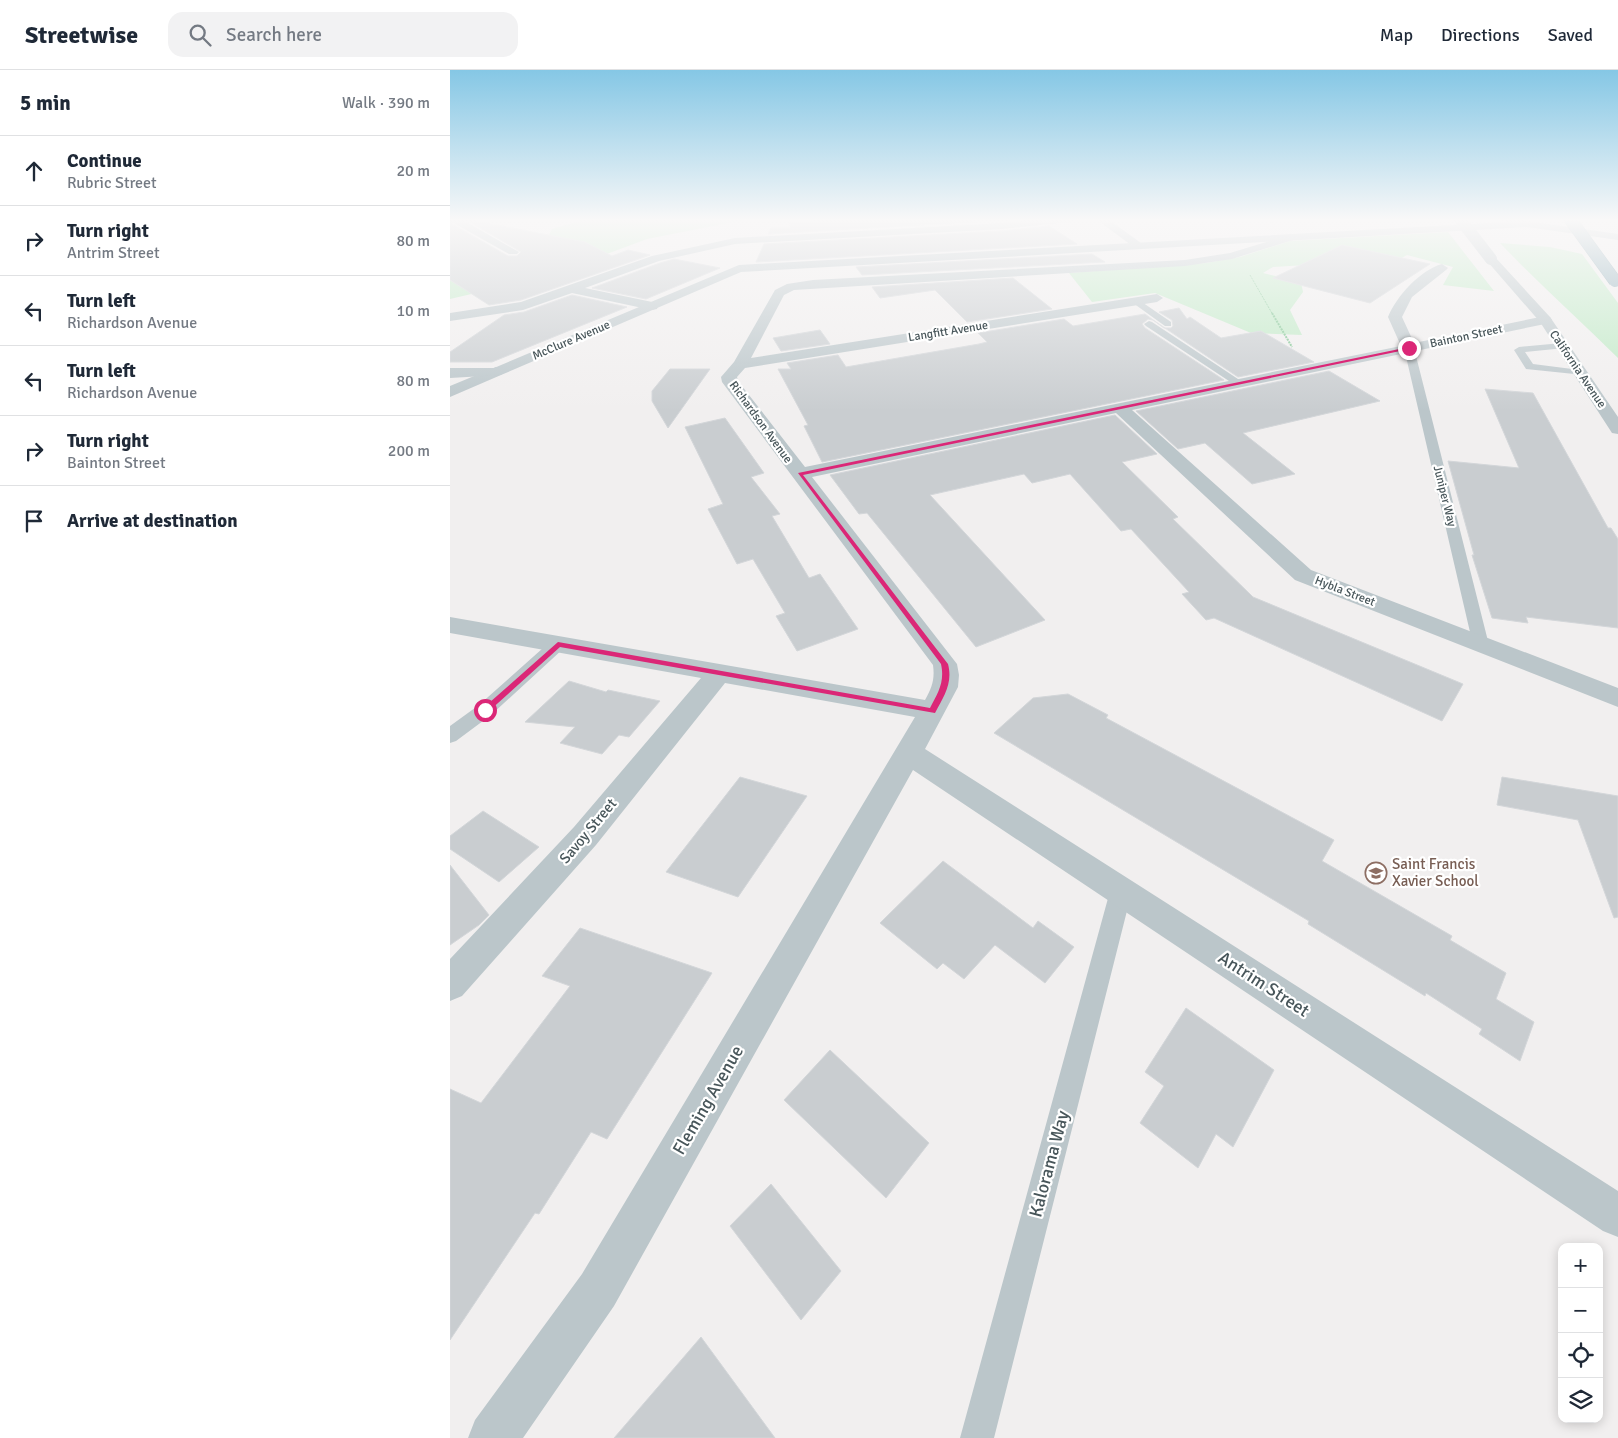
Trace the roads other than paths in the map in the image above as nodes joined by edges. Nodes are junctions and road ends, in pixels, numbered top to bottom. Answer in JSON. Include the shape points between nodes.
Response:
{"nodes":[{"id":1,"x":589,"y":283,"type":"edge"},
{"id":2,"x":708,"y":283,"type":"edge"},
{"id":3,"x":835,"y":283,"type":"edge"},
{"id":4,"x":1421,"y":283,"type":"edge"},
{"id":5,"x":1512,"y":283,"type":"edge"},
{"id":6,"x":572,"y":289,"type":"junction"},
{"id":7,"x":1156,"y":298,"type":"dead end"},
{"id":8,"x":1136,"y":301,"type":"junction"},
{"id":9,"x":652,"y":306,"type":"junction"},
{"id":10,"x":450,"y":317,"type":"edge"},
{"id":11,"x":1545,"y":320,"type":"junction"},
{"id":12,"x":1149,"y":324,"type":"dead end"},
{"id":13,"x":1168,"y":324,"type":"dead end"},
{"id":14,"x":1562,"y":346,"type":"junction"},
{"id":15,"x":1409,"y":348,"type":"junction"},
{"id":16,"x":740,"y":364,"type":"junction"},
{"id":17,"x":496,"y":372,"type":"junction"},
{"id":18,"x":450,"y":373,"type":"edge"},
{"id":19,"x":1580,"y":373,"type":"junction"},
{"id":20,"x":1239,"y":383,"type":"junction"},
{"id":21,"x":450,"y":392,"type":"edge"},
{"id":22,"x":1120,"y":408,"type":"junction"},
{"id":23,"x":1618,"y":429,"type":"edge"},
{"id":24,"x":800,"y":474,"type":"junction"},
{"id":25,"x":450,"y":625,"type":"edge"},
{"id":26,"x":558,"y":644,"type":"junction"},
{"id":27,"x":1481,"y":644,"type":"junction"},
{"id":28,"x":720,"y":673,"type":"junction"},
{"id":29,"x":1618,"y":698,"type":"edge"},
{"id":30,"x":932,"y":711,"type":"junction"},
{"id":31,"x":450,"y":736,"type":"edge"},
{"id":32,"x":909,"y":753,"type":"junction"},
{"id":33,"x":1120,"y":891,"type":"junction"},
{"id":34,"x":450,"y":984,"type":"edge"},
{"id":35,"x":1618,"y":1216,"type":"edge"},
{"id":36,"x":493,"y":1438,"type":"edge"},
{"id":37,"x":977,"y":1438,"type":"edge"}],
"edges":[{"from":1,"to":6,"type":"street"},
{"from":2,"to":9,"type":"street","name":"McClure Avenue"},
{"from":3,"to":16,"type":"street","name":"Richardson Avenue","via":[[791,287],[779,293]]},
{"from":4,"to":15,"type":"street","via":[[1399,303],[1394,317]]},
{"from":5,"to":11,"type":"street","name":"California Avenue","bridge":true},
{"from":6,"to":9,"type":"street"},
{"from":6,"to":10,"type":"street","via":[[523,306]]},
{"from":7,"to":8,"type":"street","name":"Langfitt Avenue"},
{"from":8,"to":13,"type":"lane"},
{"from":8,"to":16,"type":"street","name":"Langfitt Avenue"},
{"from":9,"to":17,"type":"street","name":"McClure Avenue"},
{"from":11,"to":14,"type":"street","name":"California Avenue"},
{"from":11,"to":15,"type":"street","name":"Bainton Street"},
{"from":12,"to":20,"type":"lane"},
{"from":14,"to":19,"type":"street","name":"California Avenue"},
{"from":14,"to":19,"type":"lane","via":[[1519,350],[1530,367]]},
{"from":15,"to":20,"type":"street","name":"Bainton Street"},
{"from":15,"to":27,"type":"lane","name":"Juniper Way"},
{"from":16,"to":24,"type":"street","name":"Richardson Avenue","via":[[729,377],[730,382]]},
{"from":17,"to":18,"type":"street"},
{"from":17,"to":21,"type":"street","name":"McClure Avenue"},
{"from":19,"to":23,"type":"street","name":"California Avenue"},
{"from":20,"to":22,"type":"street","name":"Bainton Street"},
{"from":22,"to":24,"type":"street","name":"Bainton Street"},
{"from":22,"to":27,"type":"street","name":"Hybla Street","via":[[1303,575]]},
{"from":24,"to":30,"type":"street","name":"Richardson Avenue","via":[[944,664],[947,675],[945,687]]},
{"from":25,"to":26,"type":"street"},
{"from":26,"to":28,"type":"street"},
{"from":26,"to":31,"type":"lane","via":[[485,710]]},
{"from":27,"to":29,"type":"street","name":"Hybla Street"},
{"from":28,"to":30,"type":"street"},
{"from":28,"to":34,"type":"street","name":"Savoy Street","via":[[585,836]]},
{"from":30,"to":32,"type":"street","name":"Richardson Avenue"},
{"from":32,"to":33,"type":"street","name":"Antrim Street"},
{"from":32,"to":36,"type":"street","name":"Fleming Avenue","via":[[598,1290]]},
{"from":33,"to":35,"type":"street","name":"Antrim Street"},
{"from":33,"to":37,"type":"lane","name":"Kalorama Way"}]}
